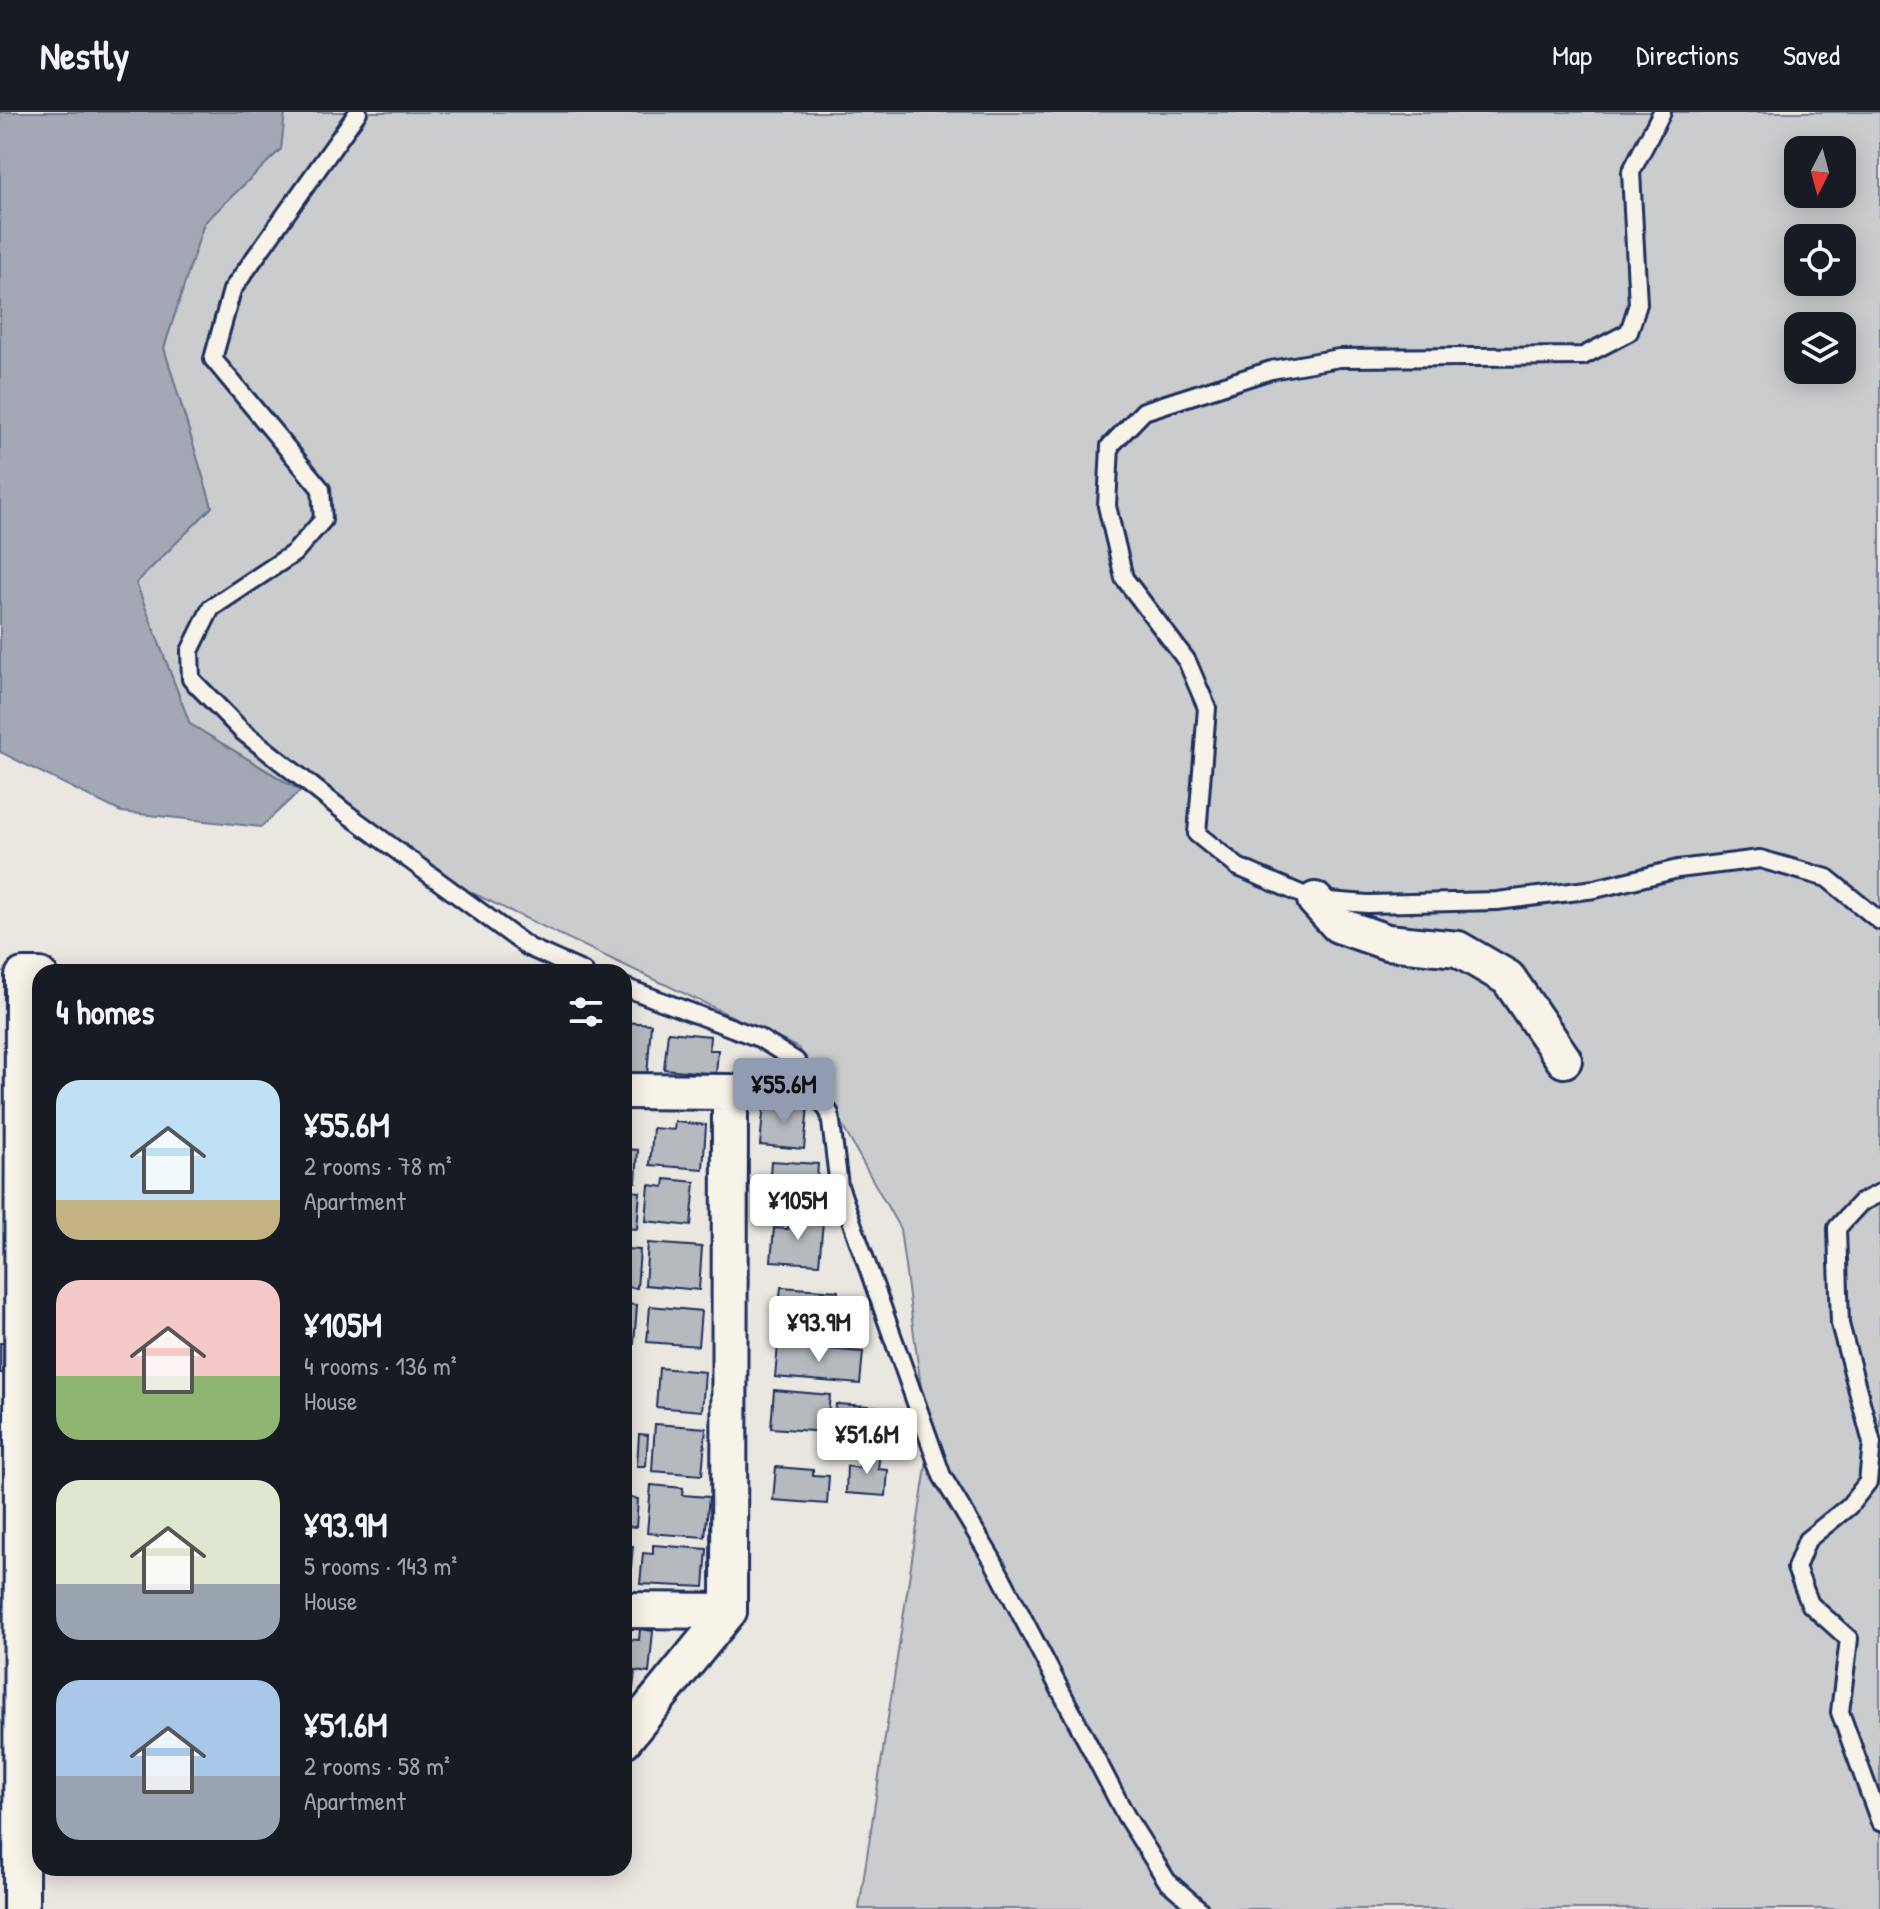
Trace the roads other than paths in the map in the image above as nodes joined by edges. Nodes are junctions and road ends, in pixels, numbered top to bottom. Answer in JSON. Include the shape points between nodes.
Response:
{"nodes":[{"id":1,"x":358,"y":112,"type":"edge"},
{"id":2,"x":1662,"y":112,"type":"edge"},
{"id":3,"x":1315,"y":900,"type":"junction"},
{"id":4,"x":1880,"y":921,"type":"edge"},
{"id":5,"x":566,"y":964,"type":"edge"},
{"id":6,"x":32,"y":976,"type":"edge"},
{"id":7,"x":632,"y":990,"type":"edge"},
{"id":8,"x":1564,"y":1060,"type":"dead end"},
{"id":9,"x":632,"y":1091,"type":"edge"},
{"id":10,"x":1880,"y":1193,"type":"edge"},
{"id":11,"x":11,"y":1414,"type":"edge"},
{"id":12,"x":31,"y":1605,"type":"edge"},
{"id":13,"x":632,"y":1610,"type":"edge"},
{"id":14,"x":729,"y":1611,"type":"junction"},
{"id":15,"x":632,"y":1730,"type":"edge"},
{"id":16,"x":11,"y":1806,"type":"edge"},
{"id":17,"x":1880,"y":1822,"type":"edge"},
{"id":18,"x":21,"y":1909,"type":"edge"},
{"id":19,"x":1199,"y":1909,"type":"edge"}],
"edges":[{"from":1,"to":5,"type":"lane","via":[[232,290],[213,359],[321,489],[323,520],[294,553],[211,608],[190,651],[191,679],[242,731],[346,813],[528,947]]},
{"from":2,"to":3,"type":"lane","via":[[1631,172],[1638,304],[1629,332],[1583,356],[1339,358],[1271,370],[1144,411],[1110,446],[1107,506],[1124,578],[1187,661],[1207,708],[1197,834],[1238,867]]},
{"from":3,"to":4,"type":"lane","via":[[1497,901],[1760,859],[1827,878]]},
{"from":3,"to":8,"type":"street","via":[[1338,925],[1387,942],[1458,949],[1508,978]]},
{"from":6,"to":11,"type":"street","via":[[23,976]]},
{"from":7,"to":19,"type":"lane","via":[[759,1038],[796,1061],[830,1114],[839,1186],[942,1476],[992,1559],[1126,1816],[1167,1881]]},
{"from":9,"to":14,"type":"street","via":[[730,1092]]},
{"from":10,"to":17,"type":"lane","via":[[1860,1203],[1837,1228],[1840,1324],[1872,1443],[1868,1482],[1849,1506],[1807,1540],[1796,1568],[1810,1604],[1849,1639],[1840,1712]]},
{"from":11,"to":12,"type":"street"},
{"from":12,"to":16,"type":"street"},
{"from":13,"to":14,"type":"street"},
{"from":14,"to":15,"type":"street"},
{"from":16,"to":18,"type":"street"}]}
